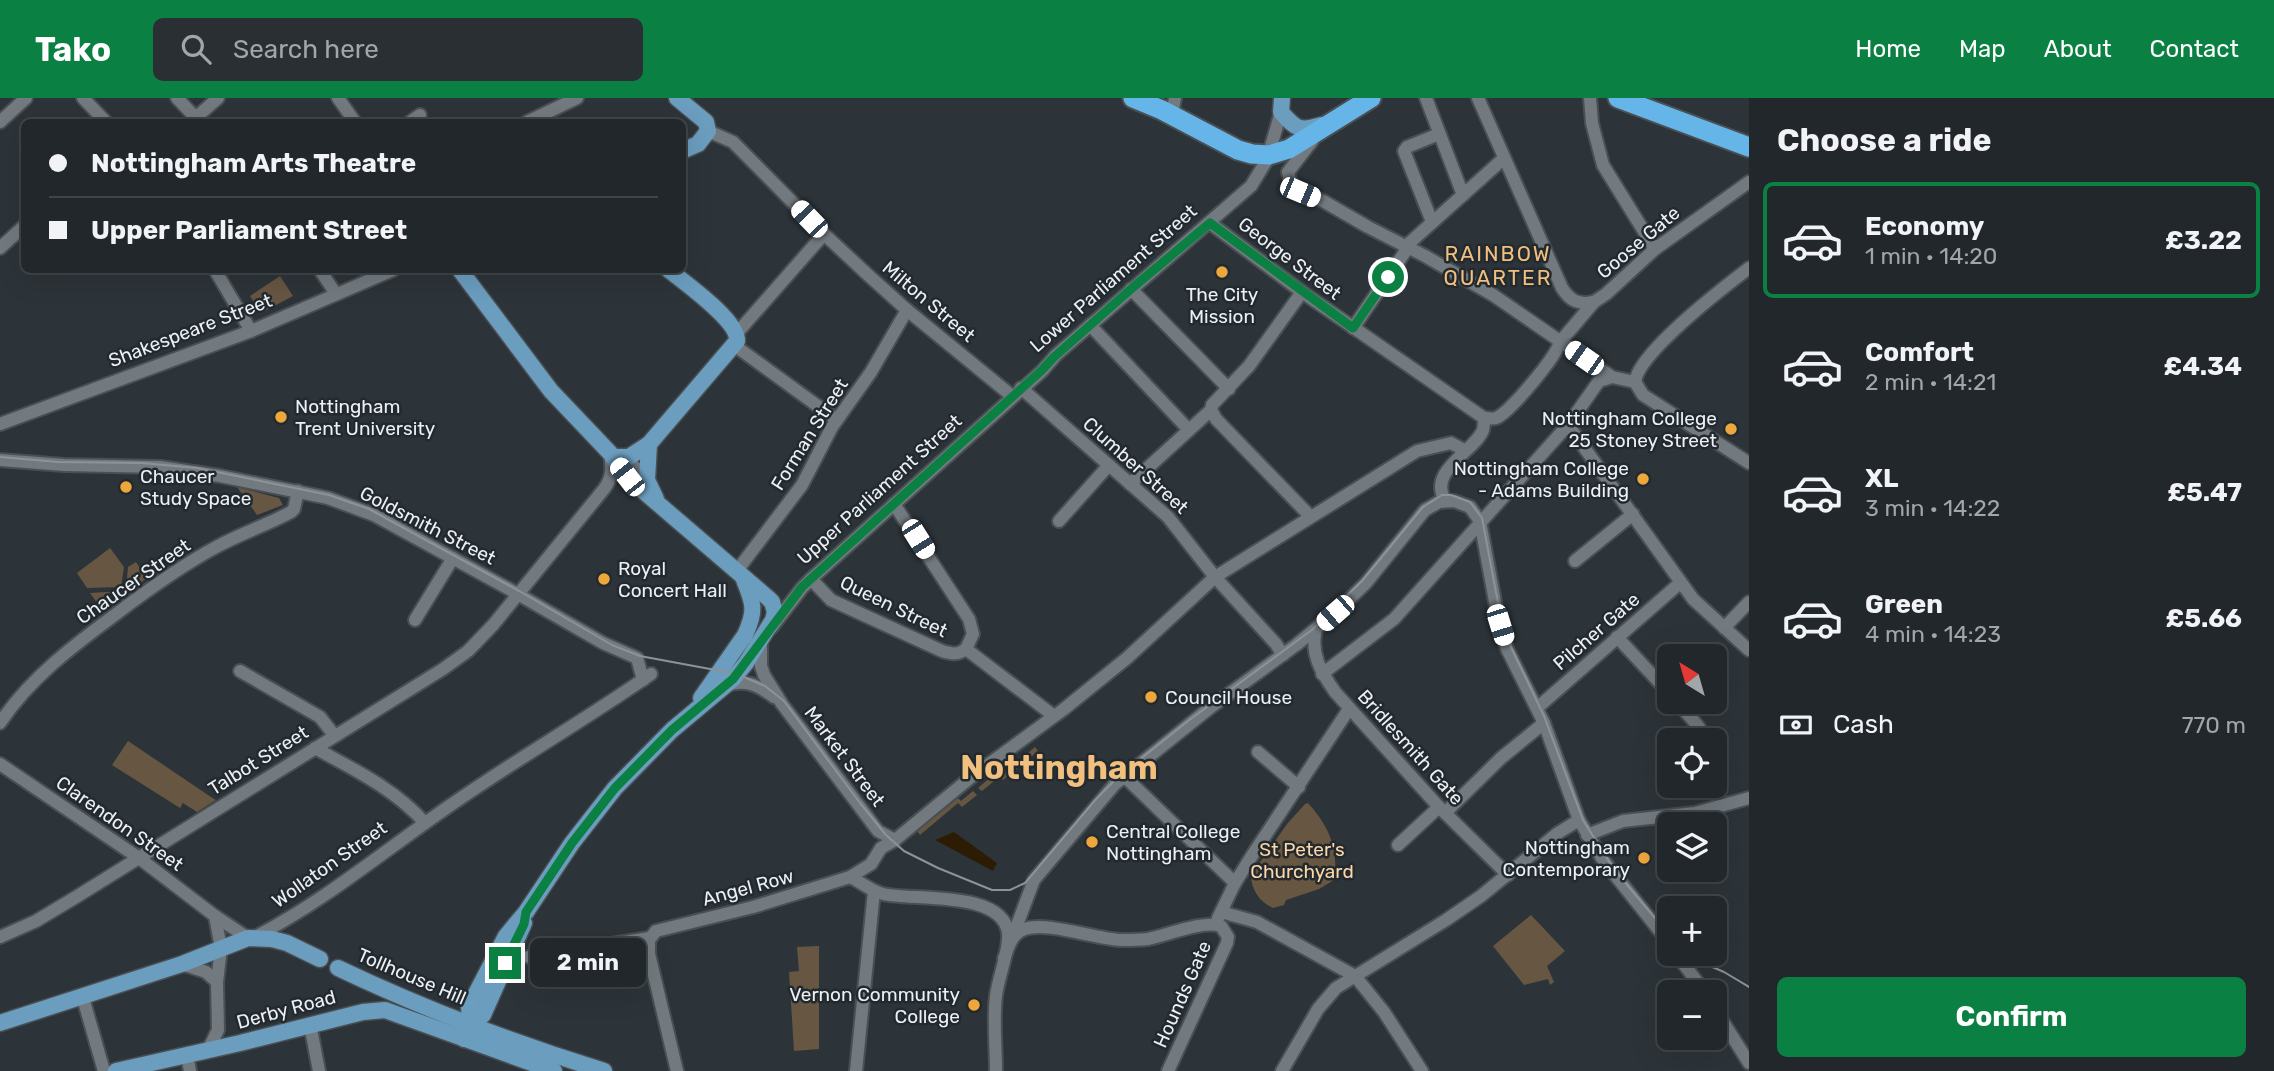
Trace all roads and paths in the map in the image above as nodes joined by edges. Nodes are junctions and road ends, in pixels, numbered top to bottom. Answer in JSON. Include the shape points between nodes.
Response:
{"nodes":[{"id":1,"x":26,"y":98,"type":"edge"},
{"id":2,"x":83,"y":98,"type":"edge"},
{"id":3,"x":177,"y":98,"type":"edge"},
{"id":4,"x":218,"y":98,"type":"edge"},
{"id":5,"x":338,"y":98,"type":"edge"},
{"id":6,"x":577,"y":98,"type":"edge"},
{"id":7,"x":677,"y":98,"type":"edge"},
{"id":8,"x":1133,"y":98,"type":"edge"},
{"id":9,"x":1370,"y":98,"type":"edge"},
{"id":10,"x":1426,"y":98,"type":"edge"},
{"id":11,"x":1478,"y":98,"type":"edge"},
{"id":12,"x":1590,"y":98,"type":"edge"},
{"id":13,"x":1618,"y":98,"type":"edge"},
{"id":14,"x":1281,"y":105,"type":"edge"},
{"id":15,"x":1659,"y":106,"type":"edge"},
{"id":16,"x":1174,"y":107,"type":"edge"},
{"id":17,"x":103,"y":119,"type":"edge"},
{"id":18,"x":192,"y":119,"type":"edge"},
{"id":19,"x":194,"y":119,"type":"edge"},
{"id":20,"x":353,"y":119,"type":"edge"},
{"id":21,"x":533,"y":119,"type":"edge"},
{"id":22,"x":0,"y":122,"type":"edge"},
{"id":23,"x":1327,"y":123,"type":"junction"},
{"id":24,"x":708,"y":131,"type":"junction"},
{"id":25,"x":1440,"y":134,"type":"junction"},
{"id":26,"x":1749,"y":147,"type":"edge"},
{"id":27,"x":686,"y":149,"type":"edge"},
{"id":28,"x":1245,"y":152,"type":"junction"},
{"id":29,"x":1269,"y":155,"type":"junction"},
{"id":30,"x":1503,"y":159,"type":"junction"},
{"id":31,"x":1749,"y":182,"type":"edge"},
{"id":32,"x":1464,"y":195,"type":"junction"},
{"id":33,"x":1235,"y":202,"type":"junction"},
{"id":34,"x":1432,"y":222,"type":"junction"},
{"id":35,"x":1210,"y":223,"type":"junction"},
{"id":36,"x":21,"y":229,"type":"edge"},
{"id":37,"x":824,"y":234,"type":"junction"},
{"id":38,"x":1406,"y":246,"type":"junction"},
{"id":39,"x":0,"y":248,"type":"edge"},
{"id":40,"x":1655,"y":249,"type":"junction"},
{"id":41,"x":1749,"y":268,"type":"edge"},
{"id":42,"x":217,"y":273,"type":"edge"},
{"id":43,"x":322,"y":273,"type":"edge"},
{"id":44,"x":386,"y":273,"type":"edge"},
{"id":45,"x":462,"y":273,"type":"edge"},
{"id":46,"x":472,"y":273,"type":"edge"},
{"id":47,"x":673,"y":273,"type":"edge"},
{"id":48,"x":1131,"y":289,"type":"junction"},
{"id":49,"x":475,"y":290,"type":"junction"},
{"id":50,"x":1302,"y":292,"type":"junction"},
{"id":51,"x":336,"y":293,"type":"junction"},
{"id":52,"x":1594,"y":302,"type":"junction"},
{"id":53,"x":907,"y":310,"type":"junction"},
{"id":54,"x":1090,"y":325,"type":"junction"},
{"id":55,"x":1353,"y":328,"type":"junction"},
{"id":56,"x":251,"y":331,"type":"junction"},
{"id":57,"x":736,"y":339,"type":"junction"},
{"id":58,"x":1560,"y":342,"type":"junction"},
{"id":59,"x":1612,"y":377,"type":"junction"},
{"id":60,"x":1634,"y":382,"type":"junction"},
{"id":61,"x":1229,"y":389,"type":"junction"},
{"id":62,"x":1017,"y":392,"type":"junction"},
{"id":63,"x":1211,"y":410,"type":"junction"},
{"id":64,"x":1484,"y":418,"type":"junction"},
{"id":65,"x":837,"y":420,"type":"junction"},
{"id":66,"x":0,"y":424,"type":"edge"},
{"id":67,"x":1568,"y":425,"type":"junction"},
{"id":68,"x":1189,"y":430,"type":"junction"},
{"id":69,"x":649,"y":444,"type":"junction"},
{"id":70,"x":1464,"y":450,"type":"junction"},
{"id":71,"x":615,"y":456,"type":"junction"},
{"id":72,"x":0,"y":460,"type":"edge"},
{"id":73,"x":1749,"y":463,"type":"edge"},
{"id":74,"x":1109,"y":465,"type":"junction"},
{"id":75,"x":647,"y":478,"type":"junction"},
{"id":76,"x":1130,"y":484,"type":"junction"},
{"id":77,"x":298,"y":491,"type":"junction"},
{"id":78,"x":1445,"y":500,"type":"junction"},
{"id":79,"x":894,"y":504,"type":"junction"},
{"id":80,"x":661,"y":507,"type":"junction"},
{"id":81,"x":1633,"y":514,"type":"junction"},
{"id":82,"x":1310,"y":516,"type":"junction"},
{"id":83,"x":1059,"y":521,"type":"dead end"},
{"id":84,"x":1480,"y":522,"type":"junction"},
{"id":85,"x":453,"y":558,"type":"junction"},
{"id":86,"x":1575,"y":561,"type":"dead end"},
{"id":87,"x":740,"y":575,"type":"junction"},
{"id":88,"x":1215,"y":578,"type":"junction"},
{"id":89,"x":806,"y":583,"type":"junction"},
{"id":90,"x":1680,"y":583,"type":"junction"},
{"id":91,"x":519,"y":594,"type":"junction"},
{"id":92,"x":1749,"y":601,"type":"edge"},
{"id":93,"x":772,"y":602,"type":"junction"},
{"id":94,"x":415,"y":620,"type":"dead end"},
{"id":95,"x":1724,"y":628,"type":"junction"},
{"id":96,"x":1316,"y":629,"type":"junction"},
{"id":97,"x":764,"y":636,"type":"junction"},
{"id":98,"x":1618,"y":637,"type":"junction"},
{"id":99,"x":966,"y":649,"type":"junction"},
{"id":100,"x":1749,"y":650,"type":"edge"},
{"id":101,"x":1283,"y":655,"type":"junction"},
{"id":102,"x":240,"y":671,"type":"dead end"},
{"id":103,"x":1322,"y":674,"type":"junction"},
{"id":104,"x":645,"y":677,"type":"joint"},
{"id":105,"x":1657,"y":680,"type":"edge"},
{"id":106,"x":726,"y":685,"type":"junction"},
{"id":107,"x":782,"y":704,"type":"junction"},
{"id":108,"x":1537,"y":708,"type":"junction"},
{"id":109,"x":1349,"y":709,"type":"junction"},
{"id":110,"x":1688,"y":714,"type":"edge"},
{"id":111,"x":1054,"y":716,"type":"junction"},
{"id":112,"x":0,"y":723,"type":"edge"},
{"id":113,"x":1544,"y":723,"type":"junction"},
{"id":114,"x":1699,"y":728,"type":"edge"},
{"id":115,"x":672,"y":730,"type":"junction"},
{"id":116,"x":334,"y":735,"type":"junction"},
{"id":117,"x":314,"y":748,"type":"junction"},
{"id":118,"x":1258,"y":752,"type":"dead end"},
{"id":119,"x":0,"y":764,"type":"edge"},
{"id":120,"x":1124,"y":776,"type":"junction"},
{"id":121,"x":1298,"y":786,"type":"junction"},
{"id":122,"x":1749,"y":798,"type":"edge"},
{"id":123,"x":1442,"y":810,"type":"junction"},
{"id":124,"x":1579,"y":820,"type":"junction"},
{"id":125,"x":425,"y":823,"type":"junction"},
{"id":126,"x":878,"y":831,"type":"junction"},
{"id":127,"x":1587,"y":835,"type":"junction"},
{"id":128,"x":895,"y":840,"type":"junction"},
{"id":129,"x":1398,"y":845,"type":"dead end"},
{"id":130,"x":881,"y":848,"type":"junction"},
{"id":131,"x":139,"y":858,"type":"junction"},
{"id":132,"x":1508,"y":875,"type":"junction"},
{"id":133,"x":850,"y":877,"type":"junction"},
{"id":134,"x":1235,"y":883,"type":"junction"},
{"id":135,"x":874,"y":891,"type":"junction"},
{"id":136,"x":215,"y":916,"type":"junction"},
{"id":137,"x":1221,"y":923,"type":"junction"},
{"id":138,"x":1657,"y":928,"type":"edge"},
{"id":139,"x":653,"y":935,"type":"junction"},
{"id":140,"x":0,"y":937,"type":"edge"},
{"id":141,"x":251,"y":938,"type":"junction"},
{"id":142,"x":1011,"y":941,"type":"junction"},
{"id":143,"x":221,"y":948,"type":"junction"},
{"id":144,"x":529,"y":957,"type":"dead end"},
{"id":145,"x":1004,"y":958,"type":"junction"},
{"id":146,"x":320,"y":959,"type":"dead end"},
{"id":147,"x":182,"y":964,"type":"junction"},
{"id":148,"x":1685,"y":966,"type":"edge"},
{"id":149,"x":338,"y":968,"type":"dead end"},
{"id":150,"x":1354,"y":976,"type":"junction"},
{"id":151,"x":1696,"y":980,"type":"edge"},
{"id":152,"x":217,"y":982,"type":"junction"},
{"id":153,"x":369,"y":983,"type":"junction"},
{"id":154,"x":83,"y":998,"type":"junction"},
{"id":155,"x":363,"y":1012,"type":"junction"},
{"id":156,"x":0,"y":1023,"type":"edge"},
{"id":157,"x":470,"y":1023,"type":"junction"},
{"id":158,"x":310,"y":1024,"type":"junction"},
{"id":159,"x":1727,"y":1028,"type":"edge"},
{"id":160,"x":464,"y":1039,"type":"junction"},
{"id":161,"x":208,"y":1051,"type":"junction"},
{"id":162,"x":189,"y":1063,"type":"edge"},
{"id":163,"x":1749,"y":1063,"type":"edge"},
{"id":164,"x":104,"y":1071,"type":"edge"},
{"id":165,"x":116,"y":1071,"type":"edge"},
{"id":166,"x":319,"y":1071,"type":"edge"},
{"id":167,"x":554,"y":1071,"type":"edge"},
{"id":168,"x":604,"y":1071,"type":"edge"},
{"id":169,"x":677,"y":1071,"type":"edge"},
{"id":170,"x":856,"y":1071,"type":"edge"},
{"id":171,"x":996,"y":1071,"type":"edge"},
{"id":172,"x":1168,"y":1071,"type":"edge"},
{"id":173,"x":1282,"y":1071,"type":"edge"},
{"id":174,"x":1422,"y":1071,"type":"edge"}],
"edges":[{"from":1,"to":22,"type":"street"},
{"from":2,"to":17,"type":"street"},
{"from":3,"to":18,"type":"street"},
{"from":4,"to":19,"type":"street"},
{"from":5,"to":20,"type":"street"},
{"from":6,"to":21,"type":"street"},
{"from":7,"to":24,"type":"main road","via":[[702,117]]},
{"from":8,"to":16,"type":"highway"},
{"from":9,"to":23,"type":"highway"},
{"from":10,"to":25,"type":"street"},
{"from":11,"to":30,"type":"street"},
{"from":12,"to":40,"type":"street","via":[[1603,165]]},
{"from":13,"to":15,"type":"highway"},
{"from":14,"to":23,"type":"main road","via":[[1293,126],[1304,130]]},
{"from":14,"to":29,"type":"street","name":"Lower Parliament Street"},
{"from":15,"to":26,"type":"highway"},
{"from":16,"to":28,"type":"highway"},
{"from":23,"to":29,"type":"highway","via":[[1289,149]]},
{"from":23,"to":38,"type":"street","via":[[1289,167],[1290,180],[1300,192]]},
{"from":24,"to":27,"type":"main road","via":[[698,144]]},
{"from":24,"to":37,"type":"street","name":"Milton Street","via":[[733,142]]},
{"from":25,"to":32,"type":"street"},
{"from":25,"to":34,"type":"street","via":[[1404,151]]},
{"from":28,"to":29,"type":"highway"},
{"from":28,"to":33,"type":"street","name":"Lower Parliament Street","via":[[1252,174]]},
{"from":29,"to":33,"type":"street","name":"Lower Parliament Street","via":[[1251,186]]},
{"from":30,"to":32,"type":"street"},
{"from":30,"to":52,"type":"street","via":[[1562,288],[1573,302]]},
{"from":31,"to":40,"type":"street","name":"Goose Gate"},
{"from":32,"to":34,"type":"street"},
{"from":33,"to":35,"type":"street","name":"Lower Parliament Street"},
{"from":34,"to":38,"type":"street"},
{"from":35,"to":48,"type":"street","name":"Lower Parliament Street"},
{"from":35,"to":50,"type":"street","name":"George Street"},
{"from":36,"to":39,"type":"street"},
{"from":37,"to":53,"type":"street","name":"Milton Street"},
{"from":37,"to":57,"type":"street"},
{"from":38,"to":55,"type":"street"},
{"from":38,"to":58,"type":"street","via":[[1493,295]]},
{"from":40,"to":52,"type":"street","name":"Goose Gate"},
{"from":41,"to":60,"type":"street","via":[[1665,340]]},
{"from":42,"to":56,"type":"street"},
{"from":43,"to":51,"type":"street"},
{"from":44,"to":51,"type":"street","name":"Shakespeare Street"},
{"from":45,"to":49,"type":"main road"},
{"from":46,"to":49,"type":"main road"},
{"from":47,"to":57,"type":"main road","via":[[726,318]]},
{"from":48,"to":54,"type":"street","name":"Lower Parliament Street"},
{"from":48,"to":61,"type":"street"},
{"from":49,"to":71,"type":"main road","via":[[551,391]]},
{"from":50,"to":55,"type":"street","name":"George Street"},
{"from":50,"to":61,"type":"street"},
{"from":51,"to":56,"type":"street","name":"Shakespeare Street"},
{"from":52,"to":58,"type":"street","name":"Goose Gate"},
{"from":53,"to":62,"type":"street","name":"Milton Street"},
{"from":53,"to":65,"type":"street","name":"Forman Street"},
{"from":54,"to":62,"type":"street","name":"Lower Parliament Street"},
{"from":54,"to":68,"type":"street"},
{"from":55,"to":64,"type":"street","name":"George Street"},
{"from":56,"to":66,"type":"street","name":"Shakespeare Street"},
{"from":57,"to":65,"type":"street"},
{"from":57,"to":69,"type":"main road"},
{"from":58,"to":59,"type":"street"},
{"from":58,"to":64,"type":"street","name":"Goose Gate","via":[[1546,367],[1519,396],[1496,418]]},
{"from":59,"to":60,"type":"street"},
{"from":59,"to":67,"type":"street","via":[[1599,381]]},
{"from":60,"to":73,"type":"street","via":[[1651,400]]},
{"from":61,"to":63,"type":"street"},
{"from":62,"to":74,"type":"street","name":"Clumber Street"},
{"from":62,"to":79,"type":"street","name":"Upper Parliament Street"},
{"from":63,"to":68,"type":"street"},
{"from":63,"to":82,"type":"street"},
{"from":64,"to":70,"type":"street","via":[[1482,432]]},
{"from":65,"to":87,"type":"street","name":"Forman Street","via":[[802,485]]},
{"from":67,"to":81,"type":"street"},
{"from":67,"to":84,"type":"street"},
{"from":68,"to":76,"type":"street"},
{"from":69,"to":71,"type":"main road","via":[[634,454]]},
{"from":69,"to":75,"type":"main road"},
{"from":70,"to":78,"type":"street","via":[[1443,480],[1440,489]]},
{"from":70,"to":82,"type":"street","via":[[1444,443],[1417,451]]},
{"from":71,"to":75,"type":"street"},
{"from":71,"to":80,"type":"main road","via":[[627,477]]},
{"from":71,"to":91,"type":"street","name":"Talbot Street","via":[[608,483]]},
{"from":72,"to":77,"type":"street","name":"Goldsmith Street","via":[[160,467]]},
{"from":74,"to":76,"type":"street","name":"Clumber Street"},
{"from":74,"to":83,"type":"street"},
{"from":75,"to":80,"type":"main road"},
{"from":76,"to":88,"type":"street","name":"Clumber Street","via":[[1178,527]]},
{"from":77,"to":85,"type":"street","name":"Goldsmith Street","via":[[352,505]]},
{"from":77,"to":112,"type":"street","name":"Chaucer Street","via":[[291,512],[189,563],[102,624],[26,688]]},
{"from":78,"to":84,"type":"street","via":[[1463,503]]},
{"from":78,"to":96,"type":"street","via":[[1425,510],[1366,583]]},
{"from":79,"to":89,"type":"street","name":"Upper Parliament Street"},
{"from":79,"to":99,"type":"street","via":[[969,619],[973,634]]},
{"from":80,"to":87,"type":"main road"},
{"from":81,"to":86,"type":"street"},
{"from":81,"to":90,"type":"street"},
{"from":82,"to":88,"type":"street"},
{"from":84,"to":103,"type":"street","via":[[1394,619]]},
{"from":84,"to":108,"type":"street","via":[[1507,649]]},
{"from":85,"to":91,"type":"street","name":"Goldsmith Street"},
{"from":85,"to":94,"type":"street"},
{"from":87,"to":93,"type":"main road"},
{"from":87,"to":115,"type":"main road","via":[[754,609],[745,635],[702,697]]},
{"from":88,"to":101,"type":"street","name":"Clumber Street"},
{"from":88,"to":111,"type":"street","via":[[1127,659]]},
{"from":89,"to":93,"type":"street"},
{"from":89,"to":97,"type":"street","name":"Upper Parliament Street"},
{"from":89,"to":99,"type":"street","name":"Queen Street","via":[[831,600],[942,652]]},
{"from":90,"to":95,"type":"street"},
{"from":90,"to":98,"type":"street","name":"Pilcher Gate"},
{"from":91,"to":104,"type":"street","name":"Goldsmith Street","via":[[637,659]]},
{"from":91,"to":116,"type":"street","name":"Talbot Street","via":[[460,657]]},
{"from":92,"to":95,"type":"street"},
{"from":93,"to":97,"type":"main road","via":[[775,612]]},
{"from":95,"to":100,"type":"street"},
{"from":96,"to":101,"type":"street"},
{"from":96,"to":103,"type":"street","name":"Bridlesmith Gate","via":[[1314,649]]},
{"from":97,"to":106,"type":"main road","name":"Upper Parliament Street"},
{"from":97,"to":107,"type":"street","name":"Market Street","via":[[761,666]]},
{"from":98,"to":105,"type":"street"},
{"from":98,"to":108,"type":"street","name":"Pilcher Gate"},
{"from":99,"to":111,"type":"street"},
{"from":101,"to":120,"type":"street"},
{"from":102,"to":116,"type":"street","via":[[320,717]]},
{"from":103,"to":109,"type":"street","name":"Bridlesmith Gate"},
{"from":104,"to":125,"type":"street","name":"Wollaton Street"},
{"from":106,"to":107,"type":"street","name":"Market Street","via":[[754,684]]},
{"from":106,"to":115,"type":"main road","name":"Upper Parliament Street"},
{"from":107,"to":126,"type":"street","name":"Market Street"},
{"from":108,"to":113,"type":"street"},
{"from":109,"to":121,"type":"street","name":"Hounds Gate"},
{"from":109,"to":123,"type":"street","name":"Bridlesmith Gate"},
{"from":110,"to":114,"type":"street"},
{"from":111,"to":128,"type":"street"},
{"from":113,"to":123,"type":"street"},
{"from":113,"to":124,"type":"street"},
{"from":115,"to":157,"type":"main road","name":"Upper Parliament Street","via":[[615,788],[572,843],[526,912],[483,1015]]},
{"from":116,"to":117,"type":"street","name":"Talbot Street"},
{"from":117,"to":125,"type":"street","via":[[408,804]]},
{"from":117,"to":131,"type":"street","name":"Talbot Street"},
{"from":118,"to":121,"type":"street"},
{"from":119,"to":131,"type":"street","name":"Clarendon Street"},
{"from":120,"to":134,"type":"street"},
{"from":120,"to":142,"type":"street","via":[[1029,888]]},
{"from":121,"to":134,"type":"street","name":"Hounds Gate"},
{"from":122,"to":127,"type":"street","via":[[1695,814],[1623,821]]},
{"from":123,"to":129,"type":"street"},
{"from":123,"to":132,"type":"street","name":"Bridlesmith Gate"},
{"from":124,"to":127,"type":"street"},
{"from":124,"to":132,"type":"street"},
{"from":125,"to":141,"type":"street","name":"Wollaton Street","via":[[332,893]]},
{"from":126,"to":128,"type":"street","name":"Market Street"},
{"from":126,"to":130,"type":"street","name":"Market Street"},
{"from":127,"to":138,"type":"street"},
{"from":128,"to":130,"type":"street"},
{"from":130,"to":133,"type":"street","via":[[871,864]]},
{"from":131,"to":136,"type":"street","name":"Clarendon Street"},
{"from":131,"to":140,"type":"street","name":"Talbot Street"},
{"from":132,"to":150,"type":"street","via":[[1446,920]]},
{"from":133,"to":135,"type":"street"},
{"from":133,"to":139,"type":"street","name":"Angel Row"},
{"from":134,"to":137,"type":"street","name":"Hounds Gate"},
{"from":135,"to":145,"type":"street","via":[[984,907],[998,915],[1008,933]]},
{"from":135,"to":170,"type":"street"},
{"from":136,"to":141,"type":"street","name":"Clarendon Street"},
{"from":136,"to":143,"type":"street"},
{"from":137,"to":142,"type":"street","via":[[1134,940],[1027,928]]},
{"from":137,"to":150,"type":"street","via":[[1257,922]]},
{"from":137,"to":172,"type":"street","name":"Hounds Gate","via":[[1227,943]]},
{"from":139,"to":144,"type":"street","name":"Angel Row"},
{"from":139,"to":169,"type":"street","via":[[649,954]]},
{"from":141,"to":143,"type":"main road","name":"Wollaton Street"},
{"from":141,"to":146,"type":"main road","via":[[287,943]]},
{"from":142,"to":145,"type":"street"},
{"from":143,"to":147,"type":"main road","name":"Wollaton Street"},
{"from":143,"to":152,"type":"street"},
{"from":145,"to":171,"type":"street","via":[[995,1003]]},
{"from":147,"to":152,"type":"street","via":[[206,972]]},
{"from":147,"to":154,"type":"main road","name":"Wollaton Street"},
{"from":148,"to":151,"type":"street"},
{"from":149,"to":153,"type":"main road","name":"Tollhouse Hill"},
{"from":150,"to":173,"type":"street","via":[[1327,996]]},
{"from":150,"to":174,"type":"street"},
{"from":152,"to":161,"type":"street","via":[[218,1030]]},
{"from":153,"to":155,"type":"main road","via":[[372,996]]},
{"from":153,"to":157,"type":"main road","name":"Tollhouse Hill"},
{"from":154,"to":156,"type":"main road","name":"Wollaton Street"},
{"from":154,"to":164,"type":"street"},
{"from":155,"to":158,"type":"main road","name":"Derby Road"},
{"from":155,"to":160,"type":"main road","name":"Derby Road","via":[[385,1010]]},
{"from":157,"to":160,"type":"main road","name":"Upper Parliament Street"},
{"from":157,"to":168,"type":"main road","name":"Tollhouse Hill"},
{"from":158,"to":161,"type":"main road","name":"Derby Road"},
{"from":158,"to":166,"type":"street"},
{"from":159,"to":163,"type":"street"},
{"from":160,"to":167,"type":"main road","name":"Derby Road"},
{"from":161,"to":162,"type":"main road","name":"Derby Road"},
{"from":162,"to":165,"type":"main road","name":"Derby Road"}]}
